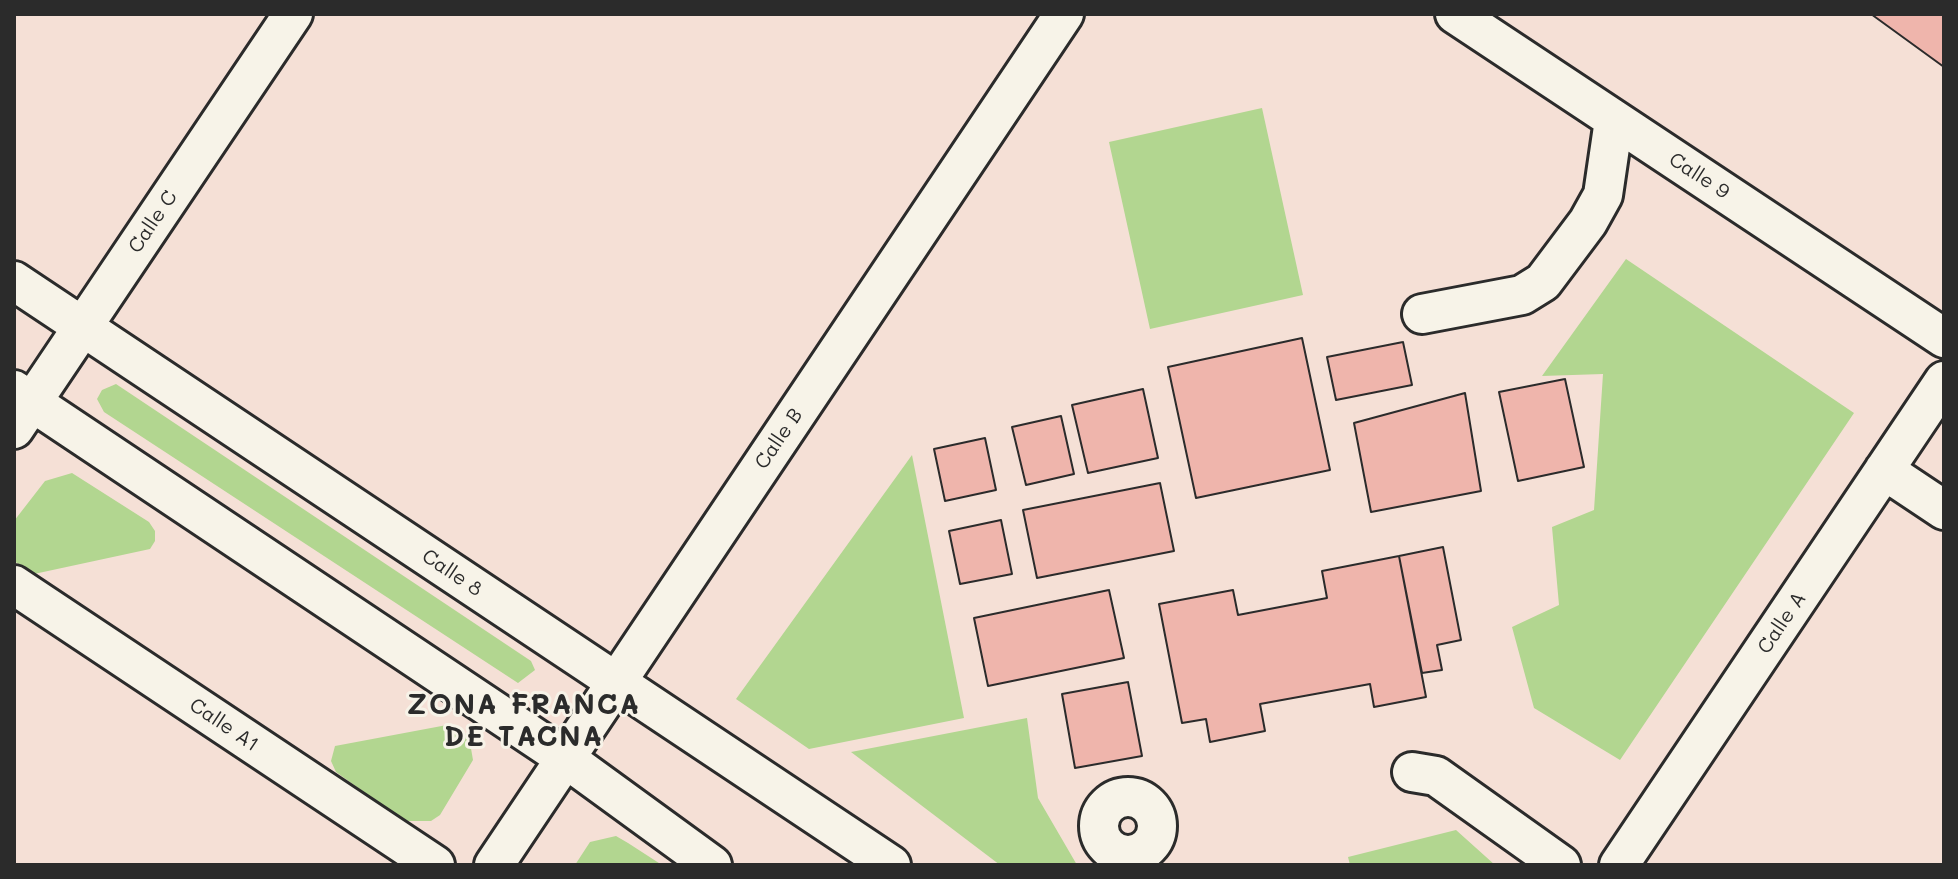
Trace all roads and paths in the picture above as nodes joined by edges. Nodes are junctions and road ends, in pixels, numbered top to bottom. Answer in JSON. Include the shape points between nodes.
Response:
{"nodes":[{"id":1,"x":293,"y":14,"type":"edge"},
{"id":2,"x":1064,"y":14,"type":"edge"},
{"id":3,"x":1455,"y":14,"type":"edge"},
{"id":4,"x":1614,"y":120,"type":"junction"},
{"id":5,"x":14,"y":281,"type":"edge"},
{"id":6,"x":1422,"y":314,"type":"dead end"},
{"id":7,"x":83,"y":327,"type":"junction"},
{"id":8,"x":1944,"y":338,"type":"edge"},
{"id":9,"x":1944,"y":381,"type":"edge"},
{"id":10,"x":20,"y":407,"type":"edge"},
{"id":11,"x":1884,"y":470,"type":"junction"},
{"id":12,"x":1944,"y":510,"type":"edge"},
{"id":13,"x":14,"y":585,"type":"edge"},
{"id":14,"x":616,"y":682,"type":"junction"},
{"id":15,"x":565,"y":758,"type":"junction"},
{"id":16,"x":1412,"y":772,"type":"dead end"},
{"id":17,"x":435,"y":865,"type":"edge"},
{"id":18,"x":494,"y":865,"type":"edge"},
{"id":19,"x":712,"y":865,"type":"edge"},
{"id":20,"x":891,"y":865,"type":"edge"},
{"id":21,"x":1561,"y":865,"type":"edge"},
{"id":22,"x":1619,"y":865,"type":"edge"}],
"edges":[{"from":1,"to":7,"type":"street","name":"Calle C"},
{"from":2,"to":14,"type":"street","name":"Calle B"},
{"from":3,"to":4,"type":"street","name":"Calle 9"},
{"from":4,"to":6,"type":"street","via":[[1603,195],[1543,282],[1522,295]]},
{"from":4,"to":8,"type":"street","name":"Calle 9"},
{"from":5,"to":7,"type":"street","name":"Calle 8"},
{"from":7,"to":10,"type":"street","name":"Calle C"},
{"from":7,"to":14,"type":"street","name":"Calle 8"},
{"from":9,"to":11,"type":"street","name":"Calle A"},
{"from":10,"to":15,"type":"street"},
{"from":11,"to":12,"type":"street"},
{"from":11,"to":22,"type":"street","name":"Calle A"},
{"from":13,"to":17,"type":"street","name":"Calle A1"},
{"from":14,"to":15,"type":"street","name":"Calle B"},
{"from":14,"to":20,"type":"street","name":"Calle 8"},
{"from":15,"to":18,"type":"street","name":"Calle B"},
{"from":15,"to":19,"type":"street"},
{"from":16,"to":21,"type":"street","via":[[1436,776]]}]}
